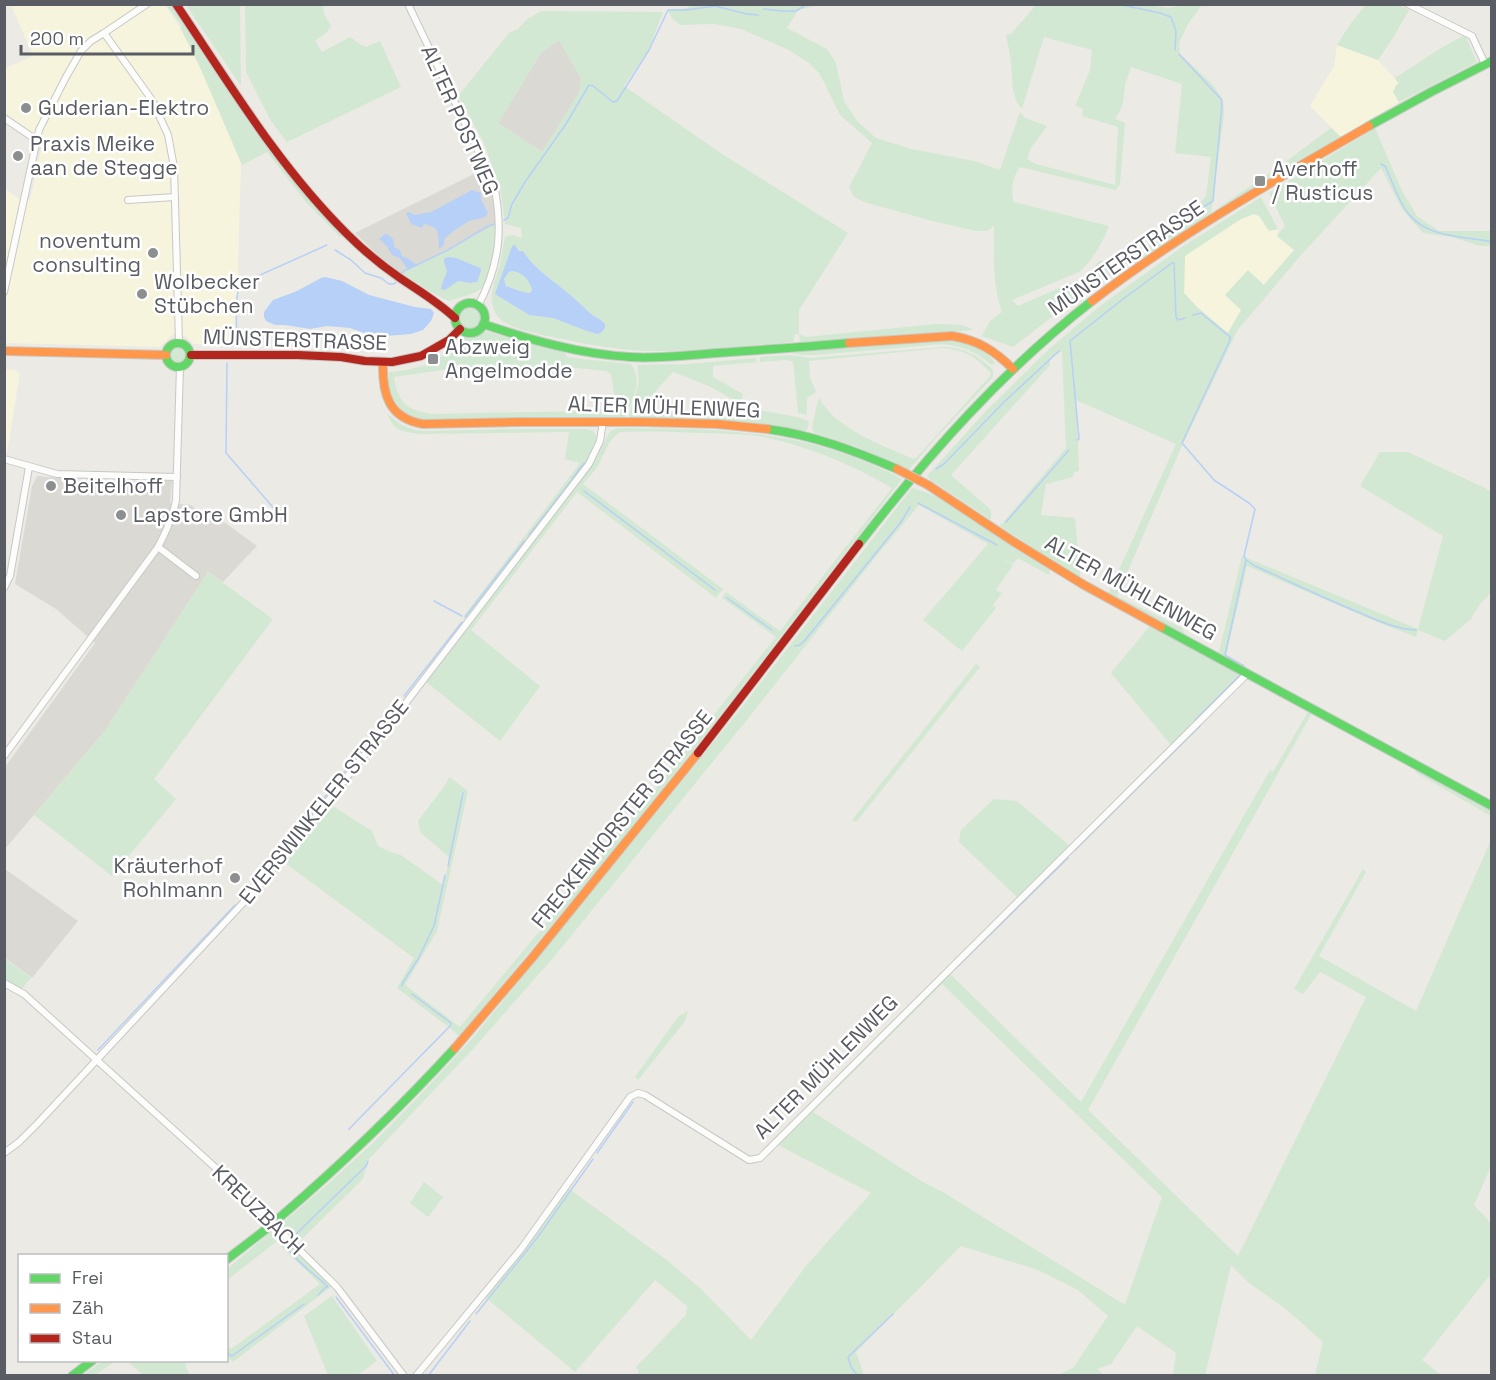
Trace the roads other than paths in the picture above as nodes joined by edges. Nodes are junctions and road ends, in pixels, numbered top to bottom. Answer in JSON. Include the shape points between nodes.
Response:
{"nodes":[{"id":1,"x":147,"y":4,"type":"edge"},
{"id":2,"x":176,"y":4,"type":"edge"},
{"id":3,"x":408,"y":4,"type":"edge"},
{"id":4,"x":1408,"y":4,"type":"edge"},
{"id":5,"x":104,"y":33,"type":"junction"},
{"id":6,"x":1488,"y":62,"type":"edge"},
{"id":7,"x":4,"y":118,"type":"edge"},
{"id":8,"x":38,"y":141,"type":"junction"},
{"id":9,"x":175,"y":197,"type":"junction"},
{"id":10,"x":128,"y":200,"type":"dead end"},
{"id":11,"x":4,"y":292,"type":"edge"},
{"id":12,"x":437,"y":301,"type":"junction"},
{"id":13,"x":478,"y":306,"type":"junction"},
{"id":14,"x":461,"y":307,"type":"junction"},
{"id":15,"x":455,"y":318,"type":"junction"},
{"id":16,"x":483,"y":324,"type":"junction"},
{"id":17,"x":460,"y":329,"type":"junction"},
{"id":18,"x":179,"y":342,"type":"junction"},
{"id":19,"x":4,"y":351,"type":"edge"},
{"id":20,"x":166,"y":355,"type":"junction"},
{"id":21,"x":191,"y":355,"type":"junction"},
{"id":22,"x":383,"y":362,"type":"junction"},
{"id":23,"x":180,"y":367,"type":"junction"},
{"id":24,"x":1012,"y":369,"type":"junction"},
{"id":25,"x":603,"y":422,"type":"junction"},
{"id":26,"x":4,"y":459,"type":"edge"},
{"id":27,"x":29,"y":467,"type":"junction"},
{"id":28,"x":177,"y":477,"type":"junction"},
{"id":29,"x":158,"y":547,"type":"junction"},
{"id":30,"x":196,"y":576,"type":"dead end"},
{"id":31,"x":4,"y":588,"type":"edge"},
{"id":32,"x":1248,"y":673,"type":"junction"},
{"id":33,"x":4,"y":756,"type":"edge"},
{"id":34,"x":1491,"y":806,"type":"edge"},
{"id":35,"x":4,"y":983,"type":"edge"},
{"id":36,"x":97,"y":1059,"type":"junction"},
{"id":37,"x":4,"y":1153,"type":"edge"},
{"id":38,"x":228,"y":1258,"type":"edge"},
{"id":39,"x":90,"y":1362,"type":"edge"},
{"id":40,"x":72,"y":1376,"type":"edge"},
{"id":41,"x":404,"y":1376,"type":"edge"},
{"id":42,"x":416,"y":1376,"type":"edge"}],
"edges":[{"from":1,"to":5,"type":"street"},
{"from":2,"to":12,"type":"main road","via":[[256,124],[316,201],[376,260]]},
{"from":3,"to":13,"type":"street","name":"ALTER POSTWEG","via":[[494,184],[500,232],[497,255]]},
{"from":4,"to":6,"type":"street","via":[[1472,36]]},
{"from":5,"to":8,"type":"street","via":[[81,51],[39,130]]},
{"from":5,"to":9,"type":"street","via":[[152,100],[168,135]]},
{"from":6,"to":24,"type":"main road","name":"MÜNSTERSTRASSE","via":[[1364,128],[1184,238],[1100,294]]},
{"from":7,"to":8,"type":"street"},
{"from":8,"to":11,"type":"street"},
{"from":9,"to":10,"type":"street"},
{"from":9,"to":18,"type":"street"},
{"from":12,"to":14,"type":"main road"},
{"from":12,"to":15,"type":"main road"},
{"from":13,"to":14,"type":"main road","via":[[470,303]]},
{"from":13,"to":16,"type":"main road","via":[[484,314]]},
{"from":14,"to":15,"type":"main road"},
{"from":15,"to":17,"type":"main road"},
{"from":16,"to":17,"type":"main road","via":[[469,333]]},
{"from":16,"to":24,"type":"main road","via":[[554,346],[631,357],[964,337],[984,344]]},
{"from":17,"to":22,"type":"main road","name":"MÜNSTERSTRASSE","via":[[421,356]]},
{"from":18,"to":20,"type":"main road","via":[[171,344]]},
{"from":18,"to":21,"type":"main road","via":[[186,345]]},
{"from":19,"to":20,"type":"main road"},
{"from":20,"to":23,"type":"main road","via":[[170,364]]},
{"from":21,"to":22,"type":"main road","name":"MÜNSTERSTRASSE","via":[[298,355]]},
{"from":21,"to":23,"type":"main road"},
{"from":22,"to":25,"type":"main road","name":"ALTER MÜHLENWEG","via":[[384,389],[390,404],[399,415],[416,423]]},
{"from":23,"to":28,"type":"street"},
{"from":24,"to":38,"type":"main road","name":"FRECKENHORSTER STRASSE","bridge":true,"via":[[907,483],[642,824],[467,1035],[332,1172]]},
{"from":25,"to":32,"type":"main road","name":"ALTER MÜHLENWEG","bridge":true,"via":[[716,424],[778,430],[856,452],[928,485],[1065,574]]},
{"from":25,"to":36,"type":"street","name":"EVERSWINKELER STRASSE","via":[[600,441],[589,464],[347,777],[265,878]]},
{"from":26,"to":27,"type":"street"},
{"from":27,"to":28,"type":"street","via":[[57,474]]},
{"from":27,"to":31,"type":"street","via":[[10,576]]},
{"from":28,"to":29,"type":"street","via":[[174,513]]},
{"from":29,"to":30,"type":"street"},
{"from":29,"to":33,"type":"street"},
{"from":32,"to":34,"type":"main road","name":"ALTER MÜHLENWEG"},
{"from":32,"to":42,"type":"street","name":"ALTER MÜHLENWEG","via":[[760,1158],[749,1160],[645,1095],[630,1097],[521,1249]]},
{"from":35,"to":36,"type":"street","name":"KREUZBACH","via":[[24,994]]},
{"from":36,"to":37,"type":"street","name":"EVERSWINKELER STRASSE","via":[[33,1129]]},
{"from":36,"to":41,"type":"street","name":"KREUZBACH","via":[[218,1170],[336,1287]]},
{"from":39,"to":40,"type":"main road"}]}
